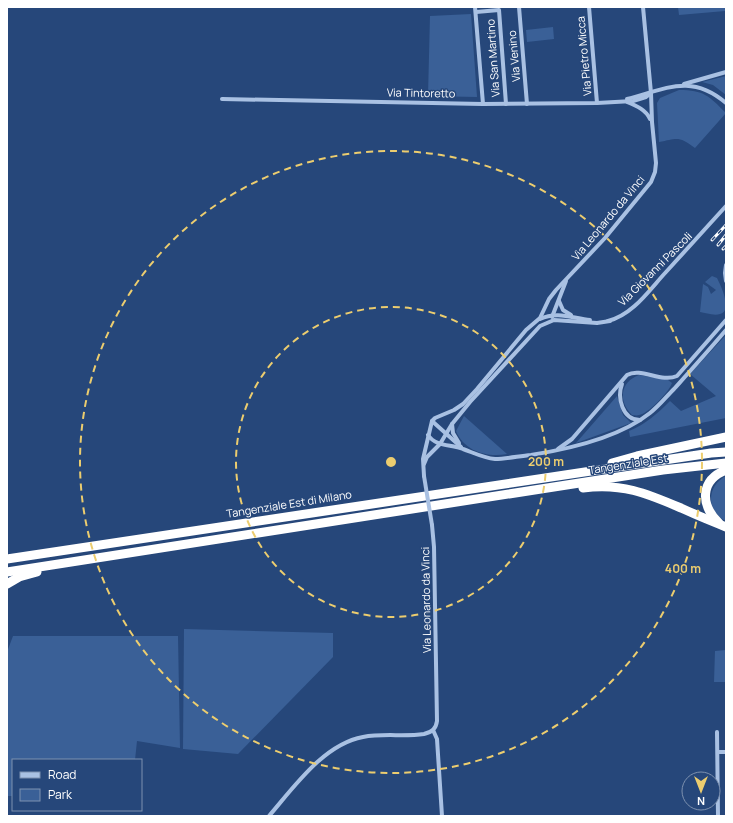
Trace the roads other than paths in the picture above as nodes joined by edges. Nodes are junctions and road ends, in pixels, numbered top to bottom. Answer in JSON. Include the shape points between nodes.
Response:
{"nodes":[{"id":1,"x":519,"y":7,"type":"edge"},
{"id":2,"x":589,"y":7,"type":"edge"},
{"id":3,"x":643,"y":7,"type":"edge"},
{"id":4,"x":475,"y":9,"type":"edge"},
{"id":5,"x":726,"y":72,"type":"edge"},
{"id":6,"x":673,"y":87,"type":"junction"},
{"id":7,"x":651,"y":93,"type":"junction"},
{"id":8,"x":222,"y":99,"type":"dead end"},
{"id":9,"x":620,"y":101,"type":"junction"},
{"id":10,"x":625,"y":101,"type":"junction"},
{"id":11,"x":726,"y":103,"type":"edge"},
{"id":12,"x":483,"y":104,"type":"junction"},
{"id":13,"x":506,"y":104,"type":"junction"},
{"id":14,"x":527,"y":104,"type":"junction"},
{"id":15,"x":597,"y":104,"type":"junction"},
{"id":16,"x":652,"y":122,"type":"junction"},
{"id":17,"x":726,"y":206,"type":"edge"},
{"id":18,"x":726,"y":265,"type":"edge"},
{"id":19,"x":725,"y":271,"type":"edge"},
{"id":20,"x":567,"y":279,"type":"junction"},
{"id":21,"x":726,"y":281,"type":"edge"},
{"id":22,"x":559,"y":301,"type":"junction"},
{"id":23,"x":546,"y":306,"type":"junction"},
{"id":24,"x":552,"y":316,"type":"junction"},
{"id":25,"x":573,"y":317,"type":"junction"},
{"id":26,"x":538,"y":320,"type":"junction"},
{"id":27,"x":558,"y":320,"type":"junction"},
{"id":28,"x":726,"y":320,"type":"edge"},
{"id":29,"x":610,"y":321,"type":"junction"},
{"id":30,"x":547,"y":322,"type":"junction"},
{"id":31,"x":726,"y":330,"type":"edge"},
{"id":32,"x":627,"y":375,"type":"junction"},
{"id":33,"x":641,"y":420,"type":"junction"},
{"id":34,"x":432,"y":421,"type":"junction"},
{"id":35,"x":452,"y":424,"type":"junction"},
{"id":36,"x":446,"y":434,"type":"junction"},
{"id":37,"x":428,"y":435,"type":"junction"},
{"id":38,"x":726,"y":437,"type":"edge"},
{"id":39,"x":440,"y":444,"type":"junction"},
{"id":40,"x":463,"y":449,"type":"junction"},
{"id":41,"x":552,"y":451,"type":"junction"},
{"id":42,"x":726,"y":452,"type":"edge"},
{"id":43,"x":726,"y":463,"type":"edge"},
{"id":44,"x":423,"y":468,"type":"junction"},
{"id":45,"x":726,"y":470,"type":"edge"},
{"id":46,"x":576,"y":474,"type":"junction"},
{"id":47,"x":462,"y":501,"type":"junction"},
{"id":48,"x":725,"y":527,"type":"edge"},
{"id":49,"x":113,"y":555,"type":"junction"},
{"id":50,"x":7,"y":559,"type":"edge"},
{"id":51,"x":7,"y":572,"type":"edge"},
{"id":52,"x":7,"y":584,"type":"edge"},
{"id":53,"x":433,"y":730,"type":"junction"},
{"id":54,"x":717,"y":732,"type":"dead end"},
{"id":55,"x":718,"y":752,"type":"junction"},
{"id":56,"x":726,"y":752,"type":"edge"},
{"id":57,"x":269,"y":816,"type":"edge"},
{"id":58,"x":442,"y":816,"type":"edge"},
{"id":59,"x":718,"y":816,"type":"edge"}],
"edges":[{"from":1,"to":14,"type":"street","name":"Via Venino"},
{"from":2,"to":15,"type":"street","name":"Via Pietro Micca"},
{"from":3,"to":7,"type":"street","name":"Via Leonardo da Vinci"},
{"from":4,"to":12,"type":"street","name":"Via San Martino"},
{"from":4,"to":13,"type":"street","name":"Via San Martino","via":[[498,10]]},
{"from":5,"to":6,"type":"street","name":"Via Tintoretto"},
{"from":6,"to":7,"type":"street","name":"Via Tintoretto"},
{"from":6,"to":11,"type":"street","name":"Via Tintoretto","via":[[698,86],[712,92]]},
{"from":7,"to":9,"type":"street","name":"Via Tintoretto"},
{"from":7,"to":10,"type":"street","name":"Via Tintoretto","via":[[640,100]]},
{"from":7,"to":16,"type":"street","name":"Via Leonardo da Vinci"},
{"from":8,"to":12,"type":"street","name":"Via Tintoretto"},
{"from":9,"to":10,"type":"street","name":"Via Tintoretto"},
{"from":9,"to":15,"type":"street","name":"Via Tintoretto"},
{"from":10,"to":16,"type":"street","name":"Via Tintoretto","via":[[642,109]]},
{"from":12,"to":13,"type":"street","name":"Via Tintoretto"},
{"from":13,"to":14,"type":"street","name":"Via Tintoretto"},
{"from":14,"to":15,"type":"street","name":"Via Tintoretto"},
{"from":16,"to":20,"type":"street","name":"Via Leonardo da Vinci","via":[[656,163],[651,182]]},
{"from":17,"to":29,"type":"street","name":"Via Giovanni Pascoli","via":[[632,308]]},
{"from":18,"to":19,"type":"street"},
{"from":19,"to":21,"type":"street"},
{"from":20,"to":22,"type":"street","name":"Via Leonardo da Vinci"},
{"from":20,"to":23,"type":"street","name":"Via Leonardo da Vinci","via":[[548,299]]},
{"from":22,"to":24,"type":"street","name":"Via Leonardo da Vinci"},
{"from":22,"to":25,"type":"street","via":[[563,310]]},
{"from":23,"to":24,"type":"street"},
{"from":23,"to":26,"type":"street","name":"Via Leonardo da Vinci"},
{"from":24,"to":25,"type":"street"},
{"from":24,"to":26,"type":"street"},
{"from":24,"to":27,"type":"street","name":"Via Leonardo da Vinci"},
{"from":24,"to":30,"type":"street","name":"Via Leonardo da Vinci"},
{"from":25,"to":29,"type":"street"},
{"from":26,"to":34,"type":"street","name":"Via Leonardo da Vinci","via":[[526,330],[463,404]]},
{"from":27,"to":29,"type":"street","name":"Via Leonardo da Vinci","via":[[597,323]]},
{"from":27,"to":30,"type":"street","name":"Via Leonardo da Vinci"},
{"from":28,"to":32,"type":"street","via":[[677,376],[667,379],[635,373]]},
{"from":30,"to":35,"type":"street","name":"Via Leonardo da Vinci","via":[[535,330]]},
{"from":31,"to":33,"type":"street","via":[[657,407]]},
{"from":32,"to":33,"type":"street","via":[[621,388],[620,403],[629,416]]},
{"from":32,"to":41,"type":"street","via":[[572,439],[563,447]]},
{"from":33,"to":41,"type":"street","via":[[607,435]]},
{"from":34,"to":36,"type":"street"},
{"from":34,"to":37,"type":"street","name":"Via Leonardo da Vinci"},
{"from":35,"to":36,"type":"street","name":"Via Leonardo da Vinci"},
{"from":35,"to":40,"type":"street","via":[[453,433]]},
{"from":36,"to":39,"type":"street","name":"Via Leonardo da Vinci"},
{"from":36,"to":40,"type":"street"},
{"from":37,"to":39,"type":"street"},
{"from":37,"to":44,"type":"street","name":"Via Leonardo da Vinci"},
{"from":38,"to":46,"type":"highway","via":[[637,456]]},
{"from":39,"to":40,"type":"street"},
{"from":39,"to":44,"type":"street","name":"Via Leonardo da Vinci","via":[[427,457]]},
{"from":40,"to":41,"type":"street","via":[[494,459]]},
{"from":42,"to":46,"type":"highway","name":"Tangenziale Est"},
{"from":43,"to":47,"type":"highway","name":"Tangenziale Est","via":[[663,470]]},
{"from":44,"to":53,"type":"street","name":"Via Leonardo da Vinci","bridge":true,"via":[[434,547],[437,718]]},
{"from":45,"to":48,"type":"highway","via":[[710,481],[706,490],[708,510]]},
{"from":46,"to":50,"type":"highway","name":"Tangenziale Est di Milano"},
{"from":47,"to":48,"type":"highway","via":[[590,487],[618,488],[642,492]]},
{"from":47,"to":49,"type":"highway"},
{"from":49,"to":51,"type":"highway"},
{"from":49,"to":52,"type":"highway","via":[[26,575]]},
{"from":53,"to":57,"type":"street","via":[[421,735],[361,737],[333,749],[320,758]]},
{"from":53,"to":58,"type":"street","via":[[437,739]]},
{"from":54,"to":55,"type":"street"},
{"from":55,"to":56,"type":"street"},
{"from":55,"to":59,"type":"street"}]}
